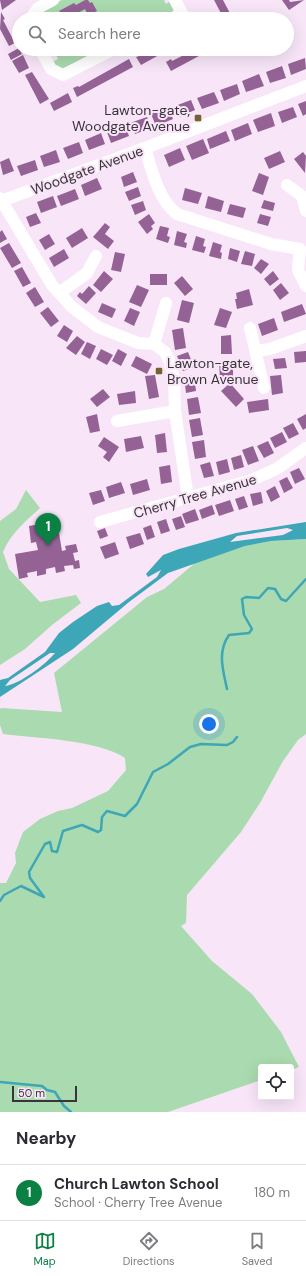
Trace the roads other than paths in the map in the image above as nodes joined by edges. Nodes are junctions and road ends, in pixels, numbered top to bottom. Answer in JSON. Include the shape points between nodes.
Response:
{"nodes":[{"id":1,"x":53,"y":0,"type":"edge"},
{"id":2,"x":175,"y":0,"type":"edge"},
{"id":3,"x":35,"y":12,"type":"edge"},
{"id":4,"x":179,"y":12,"type":"edge"},
{"id":5,"x":44,"y":56,"type":"edge"},
{"id":6,"x":100,"y":56,"type":"edge"},
{"id":7,"x":306,"y":86,"type":"edge"},
{"id":8,"x":145,"y":148,"type":"junction"},
{"id":9,"x":287,"y":185,"type":"dead end"},
{"id":10,"x":1,"y":199,"type":"edge"},
{"id":11,"x":306,"y":211,"type":"edge"},
{"id":12,"x":304,"y":244,"type":"edge"},
{"id":13,"x":96,"y":256,"type":"dead end"},
{"id":14,"x":306,"y":286,"type":"edge"},
{"id":15,"x":59,"y":293,"type":"junction"},
{"id":16,"x":166,"y":303,"type":"dead end"},
{"id":17,"x":250,"y":328,"type":"dead end"},
{"id":18,"x":306,"y":336,"type":"edge"},
{"id":19,"x":154,"y":344,"type":"junction"},
{"id":20,"x":256,"y":351,"type":"junction"},
{"id":21,"x":264,"y":388,"type":"dead end"},
{"id":22,"x":175,"y":411,"type":"junction"},
{"id":23,"x":117,"y":421,"type":"dead end"},
{"id":24,"x":306,"y":448,"type":"edge"},
{"id":25,"x":188,"y":498,"type":"junction"},
{"id":26,"x":100,"y":522,"type":"dead end"}],
"edges":[{"from":1,"to":3,"type":"street"},
{"from":2,"to":4,"type":"street"},
{"from":5,"to":6,"type":"street","via":[[51,69],[63,75]]},
{"from":7,"to":8,"type":"street","name":"Woodgate Avenue"},
{"from":8,"to":10,"type":"street","name":"Woodgate Avenue"},
{"from":8,"to":12,"type":"street","via":[[166,205],[177,214],[291,249]]},
{"from":9,"to":11,"type":"street","via":[[302,196]]},
{"from":10,"to":15,"type":"street"},
{"from":12,"to":14,"type":"street","via":[[298,270]]},
{"from":13,"to":15,"type":"street","via":[[87,273]]},
{"from":15,"to":19,"type":"street","via":[[72,307],[98,327],[138,343]]},
{"from":16,"to":19,"type":"street"},
{"from":17,"to":20,"type":"street"},
{"from":18,"to":20,"type":"street","via":[[270,349]]},
{"from":19,"to":22,"type":"street","via":[[166,352],[170,362],[174,378]]},
{"from":20,"to":21,"type":"street"},
{"from":22,"to":23,"type":"street"},
{"from":22,"to":25,"type":"street"},
{"from":24,"to":25,"type":"street","name":"Cherry Tree Avenue","via":[[266,475]]},
{"from":25,"to":26,"type":"street","name":"Cherry Tree Avenue"}]}
